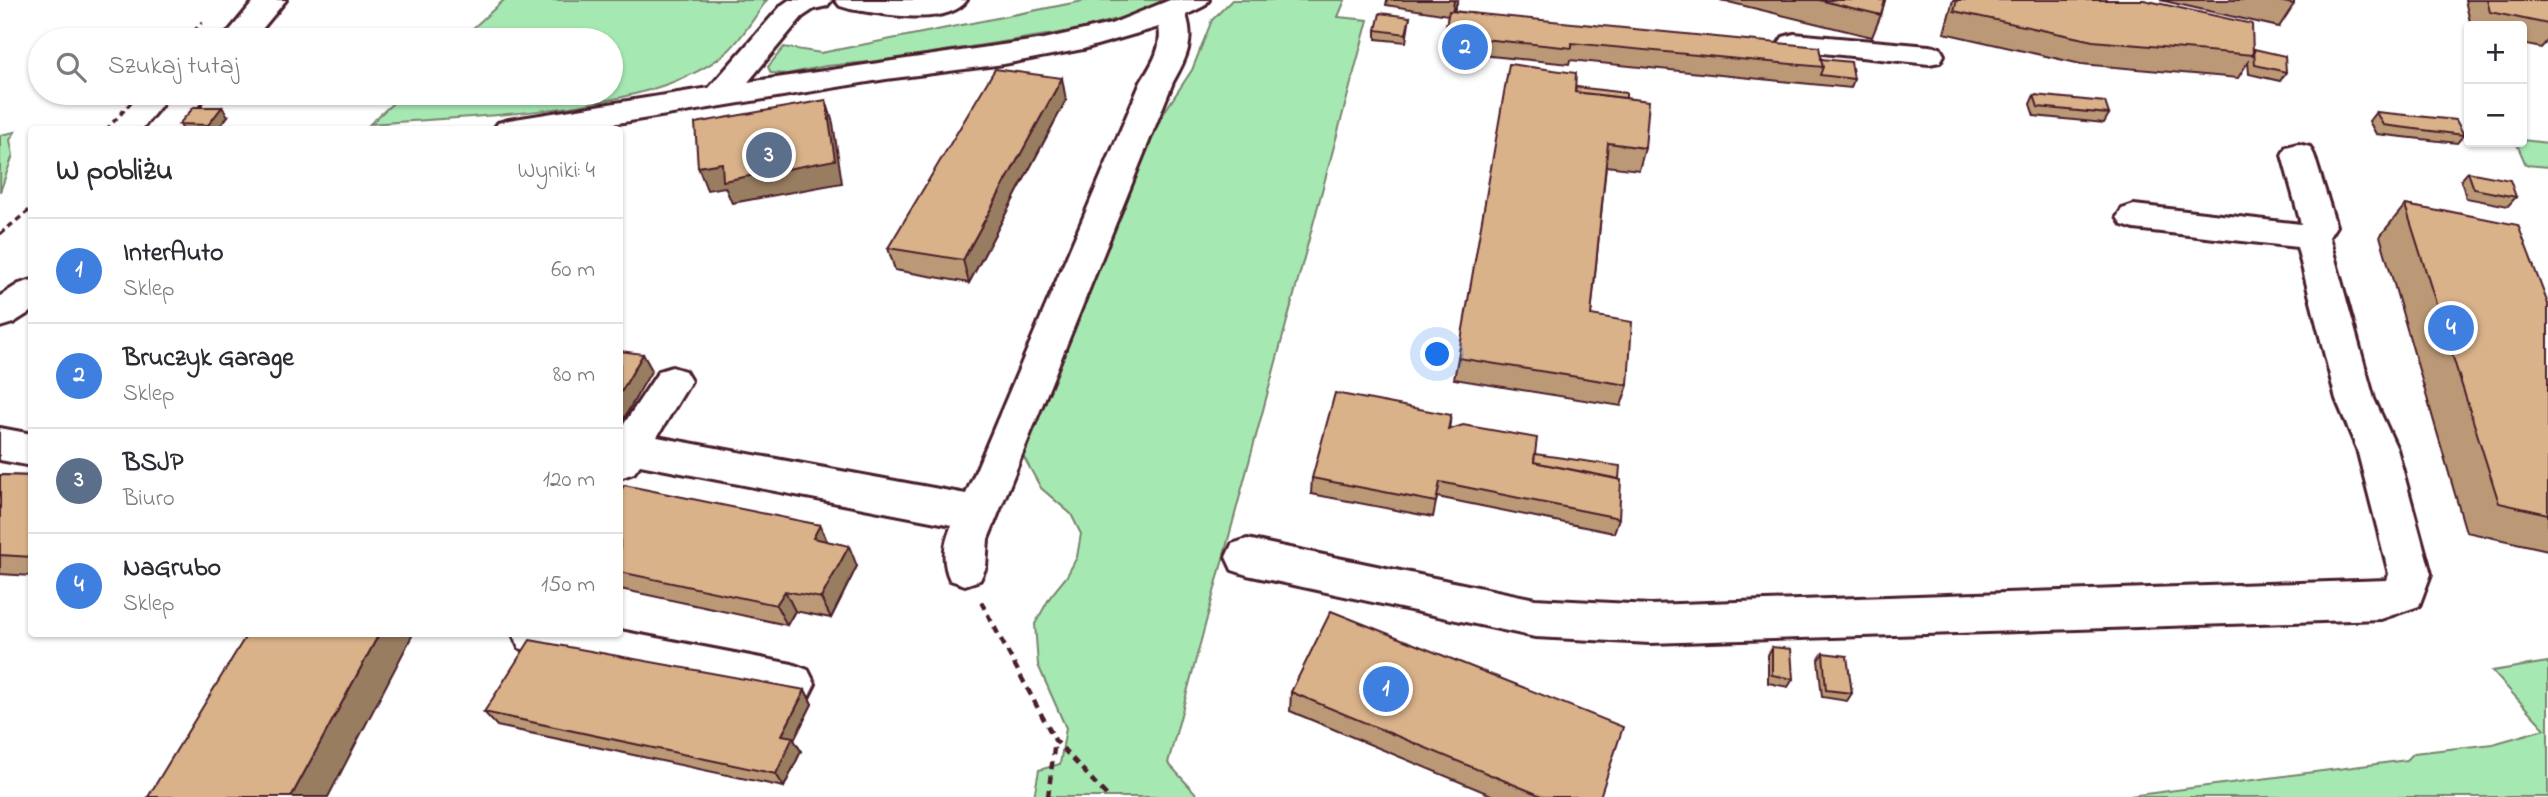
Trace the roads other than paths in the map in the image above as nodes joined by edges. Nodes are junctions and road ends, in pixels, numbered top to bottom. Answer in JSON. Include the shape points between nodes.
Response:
{"nodes":[{"id":1,"x":271,"y":0,"type":"edge"},
{"id":2,"x":817,"y":0,"type":"edge"},
{"id":3,"x":850,"y":0,"type":"edge"},
{"id":4,"x":952,"y":0,"type":"edge"},
{"id":5,"x":1182,"y":6,"type":"edge"},
{"id":6,"x":247,"y":28,"type":"edge"},
{"id":7,"x":1794,"y":43,"type":"edge"},
{"id":8,"x":1929,"y":55,"type":"dead end"},
{"id":9,"x":720,"y":95,"type":"junction"},
{"id":10,"x":182,"y":105,"type":"edge"},
{"id":11,"x":164,"y":126,"type":"edge"},
{"id":12,"x":536,"y":126,"type":"edge"},
{"id":13,"x":2298,"y":155,"type":"dead end"},
{"id":14,"x":2134,"y":216,"type":"dead end"},
{"id":15,"x":2312,"y":237,"type":"junction"},
{"id":16,"x":28,"y":296,"type":"edge"},
{"id":17,"x":0,"y":314,"type":"edge"},
{"id":18,"x":672,"y":381,"type":"dead end"},
{"id":19,"x":0,"y":444,"type":"edge"},
{"id":20,"x":28,"y":449,"type":"edge"},
{"id":21,"x":624,"y":455,"type":"edge"},
{"id":22,"x":979,"y":513,"type":"junction"},
{"id":23,"x":1247,"y":558,"type":"dead end"},
{"id":24,"x":965,"y":567,"type":"road end"},
{"id":25,"x":550,"y":637,"type":"edge"},
{"id":26,"x":792,"y":684,"type":"dead end"}],
"edges":[{"from":1,"to":6,"type":"lane"},
{"from":2,"to":9,"type":"lane","via":[[792,11]]},
{"from":3,"to":4,"type":"lane","via":[[902,8],[929,8]]},
{"from":5,"to":9,"type":"lane","via":[[1130,28],[1040,47]]},
{"from":5,"to":22,"type":"lane","via":[[1175,49],[1157,82]]},
{"from":7,"to":8,"type":"lane"},
{"from":9,"to":12,"type":"lane"},
{"from":10,"to":11,"type":"lane"},
{"from":13,"to":15,"type":"lane","via":[[2319,226]]},
{"from":14,"to":15,"type":"lane"},
{"from":15,"to":23,"type":"lane","via":[[2355,399],[2377,449],[2410,574],[2404,593],[2381,600],[1650,624],[1535,618]]},
{"from":16,"to":17,"type":"lane"},
{"from":18,"to":21,"type":"lane"},
{"from":19,"to":20,"type":"lane"},
{"from":21,"to":22,"type":"lane"},
{"from":22,"to":24,"type":"lane","via":[[967,539]]},
{"from":25,"to":26,"type":"lane"}]}
